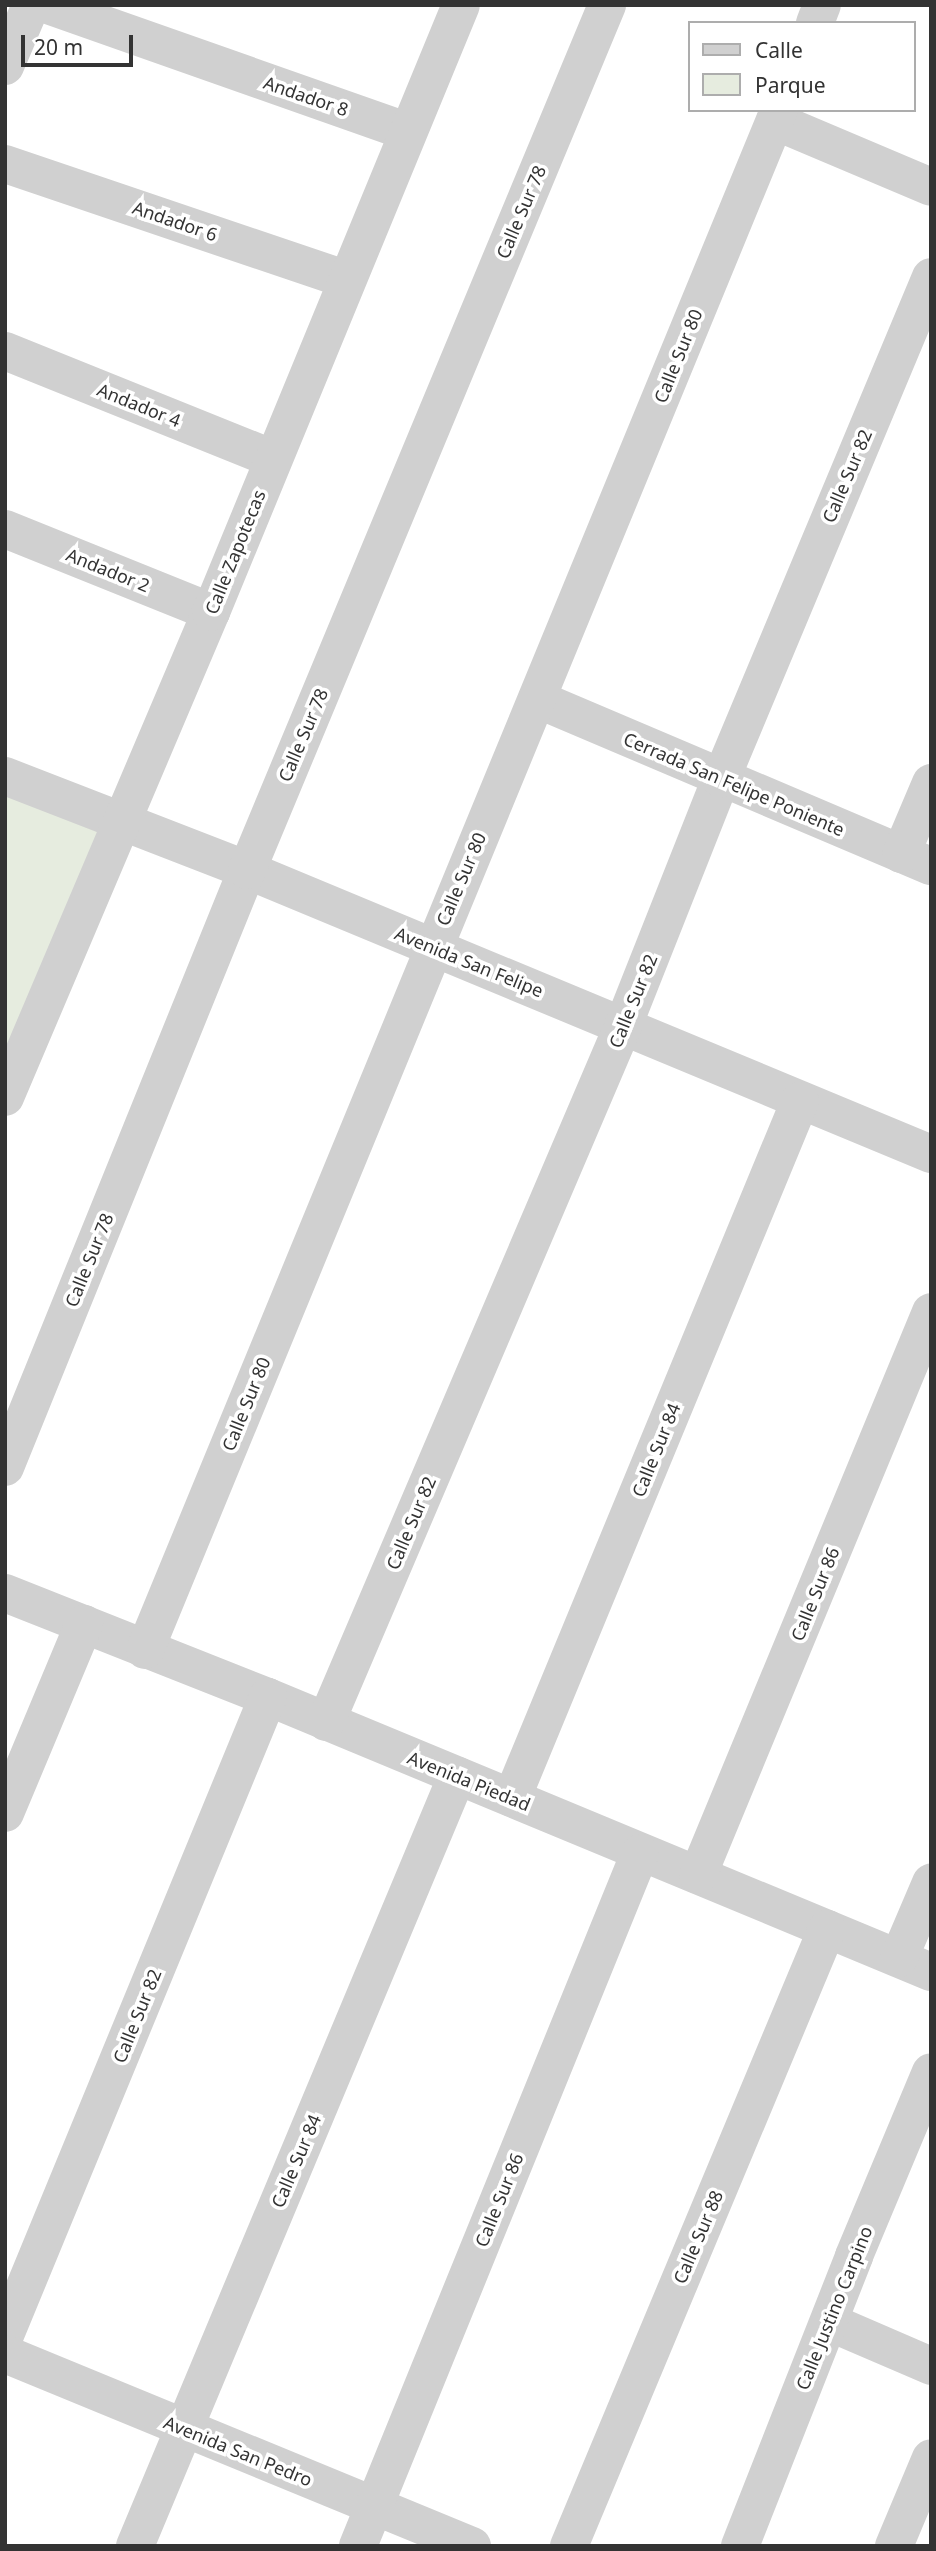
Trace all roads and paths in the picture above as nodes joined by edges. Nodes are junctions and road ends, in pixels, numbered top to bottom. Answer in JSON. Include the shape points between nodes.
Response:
{"nodes":[{"id":1,"x":31,"y":5,"type":"edge"},
{"id":2,"x":48,"y":5,"type":"edge"},
{"id":3,"x":461,"y":5,"type":"edge"},
{"id":4,"x":607,"y":5,"type":"edge"},
{"id":5,"x":5,"y":66,"type":"edge"},
{"id":6,"x":777,"y":116,"type":"edge"},
{"id":7,"x":406,"y":131,"type":"junction"},
{"id":8,"x":5,"y":164,"type":"edge"},
{"id":9,"x":931,"y":187,"type":"edge"},
{"id":10,"x":931,"y":277,"type":"edge"},
{"id":11,"x":345,"y":279,"type":"junction"},
{"id":12,"x":5,"y":351,"type":"edge"},
{"id":13,"x":274,"y":458,"type":"junction"},
{"id":14,"x":5,"y":529,"type":"edge"},
{"id":15,"x":211,"y":612,"type":"junction"},
{"id":16,"x":537,"y":699,"type":"junction"},
{"id":17,"x":5,"y":776,"type":"edge"},
{"id":18,"x":720,"y":779,"type":"junction"},
{"id":19,"x":931,"y":783,"type":"edge"},
{"id":20,"x":121,"y":822,"type":"junction"},
{"id":21,"x":916,"y":860,"type":"edge"},
{"id":22,"x":247,"y":870,"type":"junction"},
{"id":23,"x":432,"y":947,"type":"junction"},
{"id":24,"x":623,"y":1026,"type":"junction"},
{"id":25,"x":5,"y":1097,"type":"edge"},
{"id":26,"x":800,"y":1101,"type":"junction"},
{"id":27,"x":931,"y":1154,"type":"edge"},
{"id":28,"x":931,"y":1312,"type":"edge"},
{"id":29,"x":5,"y":1467,"type":"edge"},
{"id":30,"x":5,"y":1592,"type":"edge"},
{"id":31,"x":84,"y":1624,"type":"junction"},
{"id":32,"x":145,"y":1650,"type":"junction"},
{"id":33,"x":268,"y":1697,"type":"junction"},
{"id":34,"x":326,"y":1722,"type":"junction"},
{"id":35,"x":457,"y":1776,"type":"junction"},
{"id":36,"x":512,"y":1798,"type":"junction"},
{"id":37,"x":5,"y":1813,"type":"edge"},
{"id":38,"x":640,"y":1853,"type":"junction"},
{"id":39,"x":698,"y":1875,"type":"junction"},
{"id":40,"x":931,"y":1883,"type":"edge"},
{"id":41,"x":827,"y":1928,"type":"junction"},
{"id":42,"x":915,"y":1965,"type":"edge"},
{"id":43,"x":931,"y":2072,"type":"edge"},
{"id":44,"x":829,"y":2322,"type":"junction"},
{"id":45,"x":5,"y":2335,"type":"edge"},
{"id":46,"x":5,"y":2354,"type":"edge"},
{"id":47,"x":931,"y":2366,"type":"edge"},
{"id":48,"x":184,"y":2428,"type":"junction"},
{"id":49,"x":931,"y":2458,"type":"edge"},
{"id":50,"x":374,"y":2507,"type":"junction"},
{"id":51,"x":135,"y":2546,"type":"edge"},
{"id":52,"x":358,"y":2546,"type":"edge"},
{"id":53,"x":472,"y":2546,"type":"edge"},
{"id":54,"x":569,"y":2546,"type":"edge"},
{"id":55,"x":740,"y":2546,"type":"edge"},
{"id":56,"x":894,"y":2546,"type":"edge"}],
"edges":[{"from":1,"to":5,"type":"street"},
{"from":2,"to":7,"type":"street","name":"Andador 8"},
{"from":3,"to":7,"type":"street","name":"Calle Zapotecas"},
{"from":4,"to":22,"type":"street","name":"Calle Sur 78"},
{"from":6,"to":9,"type":"street"},
{"from":6,"to":16,"type":"street","name":"Calle Sur 80"},
{"from":7,"to":11,"type":"street","name":"Calle Zapotecas"},
{"from":8,"to":11,"type":"street","name":"Andador 6"},
{"from":10,"to":18,"type":"street","name":"Calle Sur 82"},
{"from":11,"to":13,"type":"street","name":"Calle Zapotecas"},
{"from":12,"to":13,"type":"street","name":"Andador 4"},
{"from":13,"to":15,"type":"street","name":"Calle Zapotecas"},
{"from":14,"to":15,"type":"street","name":"Andador 2"},
{"from":15,"to":20,"type":"street","name":"Calle Zapotecas"},
{"from":16,"to":18,"type":"street","name":"Cerrada San Felipe Poniente"},
{"from":16,"to":23,"type":"street","name":"Calle Sur 80"},
{"from":17,"to":20,"type":"street","name":"Avenida San Felipe"},
{"from":18,"to":21,"type":"street","name":"Cerrada San Felipe Poniente"},
{"from":18,"to":24,"type":"street","name":"Calle Sur 82"},
{"from":19,"to":21,"type":"street"},
{"from":20,"to":22,"type":"street","name":"Avenida San Felipe"},
{"from":20,"to":25,"type":"street","name":"Calle Zapotecas"},
{"from":22,"to":23,"type":"street","name":"Avenida San Felipe"},
{"from":22,"to":29,"type":"street","name":"Calle Sur 78"},
{"from":23,"to":24,"type":"street","name":"Avenida San Felipe"},
{"from":23,"to":32,"type":"street","name":"Calle Sur 80"},
{"from":24,"to":26,"type":"street","name":"Avenida San Felipe"},
{"from":24,"to":34,"type":"street","name":"Calle Sur 82"},
{"from":26,"to":27,"type":"street","name":"Avenida San Felipe"},
{"from":26,"to":36,"type":"street","name":"Calle Sur 84"},
{"from":28,"to":39,"type":"street","name":"Calle Sur 86"},
{"from":30,"to":31,"type":"street","name":"Avenida Piedad"},
{"from":31,"to":32,"type":"street","name":"Avenida Piedad"},
{"from":31,"to":37,"type":"street"},
{"from":32,"to":33,"type":"street","name":"Avenida Piedad"},
{"from":33,"to":34,"type":"street","name":"Avenida Piedad"},
{"from":33,"to":45,"type":"street","name":"Calle Sur 82"},
{"from":34,"to":35,"type":"street","name":"Avenida Piedad"},
{"from":35,"to":36,"type":"street","name":"Avenida Piedad"},
{"from":35,"to":48,"type":"street","name":"Calle Sur 84"},
{"from":36,"to":38,"type":"street","name":"Avenida Piedad"},
{"from":38,"to":39,"type":"street","name":"Avenida Piedad"},
{"from":38,"to":50,"type":"street","name":"Calle Sur 86"},
{"from":39,"to":41,"type":"street","name":"Avenida Piedad"},
{"from":40,"to":42,"type":"street"},
{"from":41,"to":42,"type":"street","name":"Avenida Piedad"},
{"from":41,"to":54,"type":"street","name":"Calle Sur 88"},
{"from":43,"to":44,"type":"street","name":"Calle Justino Carpino"},
{"from":44,"to":47,"type":"street"},
{"from":44,"to":55,"type":"street","name":"Calle Justino Carpino"},
{"from":46,"to":48,"type":"street","name":"Avenida San Pedro"},
{"from":48,"to":50,"type":"street","name":"Avenida San Pedro"},
{"from":48,"to":51,"type":"street","name":"Calle Sur 84"},
{"from":49,"to":56,"type":"street"},
{"from":50,"to":52,"type":"street","name":"Calle Sur 86"},
{"from":50,"to":53,"type":"street","name":"Avenida San Pedro"}]}
